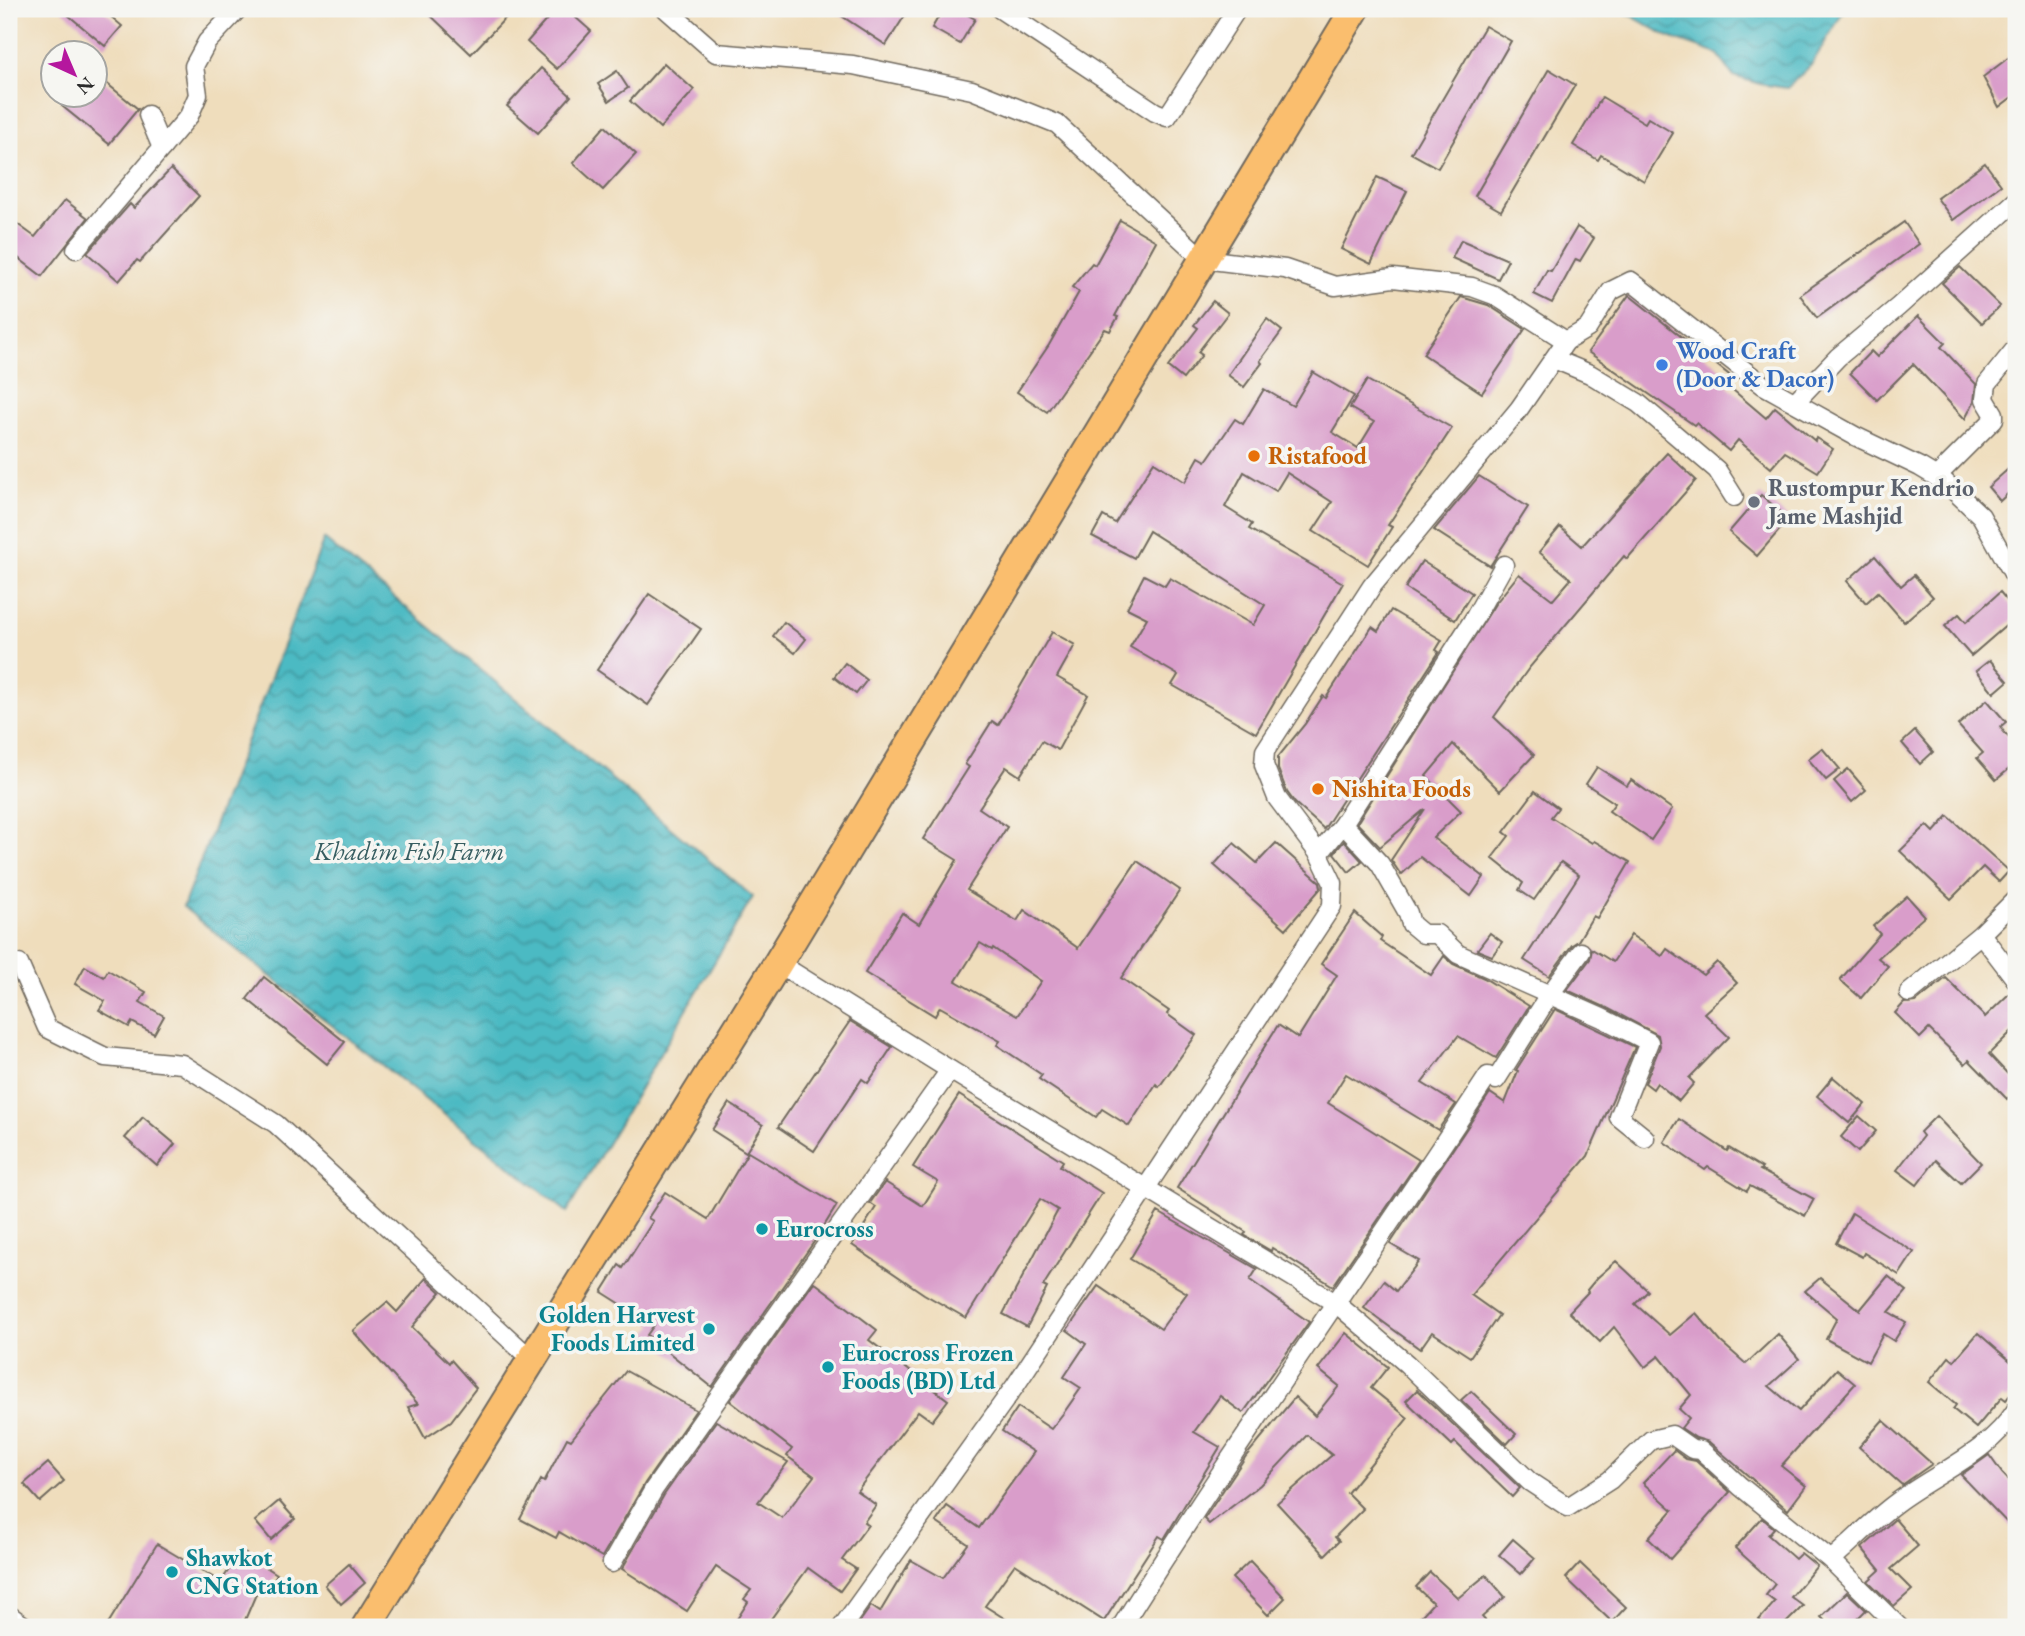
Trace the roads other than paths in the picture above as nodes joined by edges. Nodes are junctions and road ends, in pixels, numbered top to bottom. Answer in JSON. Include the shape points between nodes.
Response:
{"nodes":[{"id":1,"x":239,"y":9,"type":"edge"},
{"id":2,"x":666,"y":9,"type":"edge"},
{"id":3,"x":1000,"y":9,"type":"edge"},
{"id":4,"x":1032,"y":9,"type":"edge"},
{"id":5,"x":1237,"y":9,"type":"edge"},
{"id":6,"x":1355,"y":9,"type":"edge"},
{"id":7,"x":1025,"y":26,"type":"junction"},
{"id":8,"x":148,"y":115,"type":"dead end"},
{"id":9,"x":162,"y":148,"type":"junction"},
{"id":10,"x":2016,"y":201,"type":"edge"},
{"id":11,"x":76,"y":249,"type":"dead end"},
{"id":12,"x":1203,"y":259,"type":"junction"},
{"id":13,"x":1566,"y":341,"type":"junction"},
{"id":14,"x":2016,"y":348,"type":"edge"},
{"id":15,"x":1554,"y":359,"type":"junction"},
{"id":16,"x":1795,"y":402,"type":"junction"},
{"id":17,"x":1936,"y":477,"type":"junction"},
{"id":18,"x":1734,"y":497,"type":"dead end"},
{"id":19,"x":1504,"y":565,"type":"dead end"},
{"id":20,"x":2015,"y":575,"type":"edge"},
{"id":21,"x":1343,"y":824,"type":"junction"},
{"id":22,"x":1319,"y":854,"type":"junction"},
{"id":23,"x":2016,"y":899,"type":"edge"},
{"id":24,"x":1981,"y":934,"type":"junction"},
{"id":25,"x":1581,"y":952,"type":"dead end"},
{"id":26,"x":778,"y":963,"type":"junction"},
{"id":27,"x":19,"y":964,"type":"dead end"},
{"id":28,"x":2016,"y":980,"type":"edge"},
{"id":29,"x":1909,"y":993,"type":"dead end"},
{"id":30,"x":1550,"y":994,"type":"junction"},
{"id":31,"x":950,"y":1070,"type":"junction"},
{"id":32,"x":1645,"y":1138,"type":"dead end"},
{"id":33,"x":1145,"y":1189,"type":"junction"},
{"id":34,"x":1337,"y":1304,"type":"junction"},
{"id":35,"x":532,"y":1360,"type":"junction"},
{"id":36,"x":2016,"y":1410,"type":"edge"},
{"id":37,"x":1831,"y":1560,"type":"junction"},
{"id":38,"x":612,"y":1563,"type":"dead end"},
{"id":39,"x":9,"y":1615,"type":"edge"},
{"id":40,"x":26,"y":1627,"type":"edge"},
{"id":41,"x":366,"y":1627,"type":"edge"},
{"id":42,"x":842,"y":1627,"type":"edge"},
{"id":43,"x":1121,"y":1627,"type":"edge"},
{"id":44,"x":1899,"y":1627,"type":"edge"}],
"edges":[{"from":1,"to":9,"type":"street","via":[[207,42],[194,66],[198,95],[189,116]]},
{"from":2,"to":12,"type":"street","via":[[716,53],[853,65],[972,90],[1057,124]]},
{"from":3,"to":7,"type":"street"},
{"from":4,"to":7,"type":"street"},
{"from":5,"to":7,"type":"street","via":[[1167,117]]},
{"from":6,"to":12,"type":"highway"},
{"from":8,"to":9,"type":"street"},
{"from":9,"to":11,"type":"street"},
{"from":10,"to":16,"type":"street","via":[[1846,350]]},
{"from":12,"to":13,"type":"street","via":[[1285,269],[1335,286],[1393,278],[1472,287],[1494,295]]},
{"from":12,"to":26,"type":"highway"},
{"from":13,"to":15,"type":"street"},
{"from":13,"to":16,"type":"street","via":[[1588,328],[1611,292],[1631,281],[1763,385]]},
{"from":14,"to":17,"type":"street","via":[[1987,384],[1985,399],[1994,419]]},
{"from":15,"to":18,"type":"street","via":[[1638,403],[1717,470]]},
{"from":15,"to":22,"type":"street","via":[[1519,409],[1372,586],[1265,751],[1264,765],[1277,798]]},
{"from":16,"to":17,"type":"street"},
{"from":17,"to":20,"type":"street","via":[[1981,516]]},
{"from":19,"to":21,"type":"street"},
{"from":21,"to":22,"type":"street"},
{"from":21,"to":30,"type":"street","via":[[1380,864],[1411,924],[1423,934],[1437,934],[1458,954]]},
{"from":22,"to":33,"type":"street","via":[[1333,883],[1332,906]]},
{"from":23,"to":24,"type":"street"},
{"from":24,"to":28,"type":"street"},
{"from":24,"to":29,"type":"street"},
{"from":25,"to":30,"type":"street"},
{"from":26,"to":31,"type":"street"},
{"from":26,"to":35,"type":"highway"},
{"from":27,"to":35,"type":"street","via":[[47,1028],[105,1057],[182,1064],[276,1124]]},
{"from":30,"to":32,"type":"street","via":[[1648,1042],[1619,1117]]},
{"from":30,"to":34,"type":"street","via":[[1496,1080],[1488,1076]]},
{"from":31,"to":33,"type":"street"},
{"from":31,"to":38,"type":"street","via":[[654,1489]]},
{"from":33,"to":34,"type":"street"},
{"from":33,"to":42,"type":"street","via":[[1015,1386]]},
{"from":34,"to":37,"type":"street","via":[[1530,1482],[1568,1507],[1610,1480],[1651,1440],[1672,1435],[1701,1450]]},
{"from":34,"to":43,"type":"street","via":[[1192,1514]]},
{"from":35,"to":41,"type":"highway"},
{"from":36,"to":37,"type":"street","via":[[1986,1443],[1896,1503]]},
{"from":37,"to":44,"type":"street"},
{"from":39,"to":40,"type":"street"}]}
